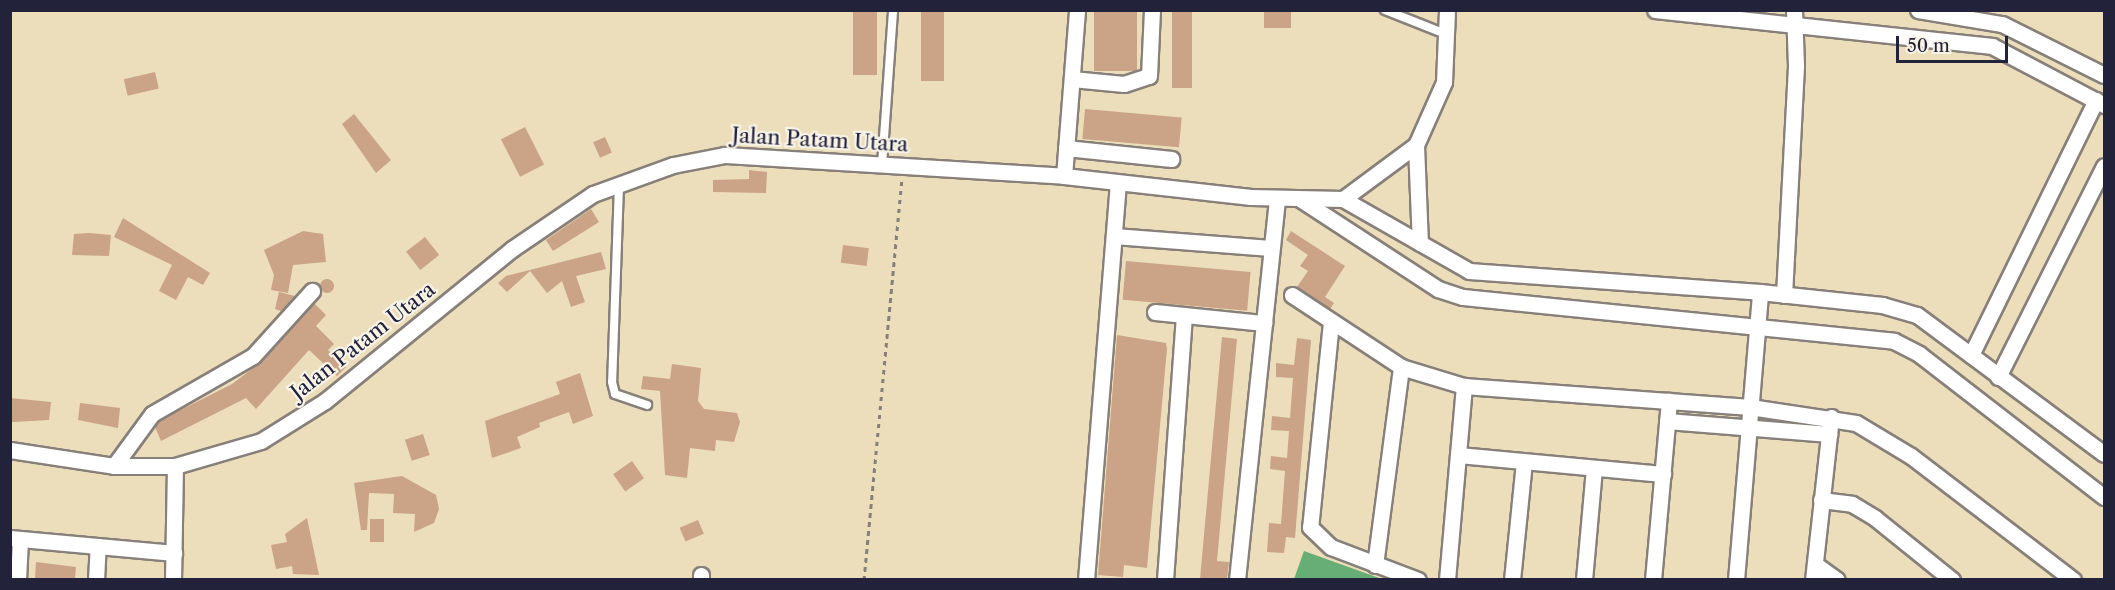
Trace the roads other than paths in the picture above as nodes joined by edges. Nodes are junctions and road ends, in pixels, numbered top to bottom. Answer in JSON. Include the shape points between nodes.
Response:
{"nodes":[{"id":1,"x":893,"y":10,"type":"edge"},
{"id":2,"x":1077,"y":10,"type":"edge"},
{"id":3,"x":1152,"y":10,"type":"edge"},
{"id":4,"x":1385,"y":10,"type":"edge"},
{"id":5,"x":1447,"y":10,"type":"edge"},
{"id":6,"x":1654,"y":10,"type":"edge"},
{"id":7,"x":1794,"y":10,"type":"edge"},
{"id":8,"x":1918,"y":10,"type":"edge"},
{"id":9,"x":1794,"y":27,"type":"junction"},
{"id":10,"x":1448,"y":34,"type":"junction"},
{"id":11,"x":2104,"y":75,"type":"edge"},
{"id":12,"x":1072,"y":79,"type":"junction"},
{"id":13,"x":2100,"y":103,"type":"edge"},
{"id":14,"x":1416,"y":145,"type":"junction"},
{"id":15,"x":1066,"y":148,"type":"junction"},
{"id":16,"x":1171,"y":159,"type":"dead end"},
{"id":17,"x":882,"y":165,"type":"junction"},
{"id":18,"x":2104,"y":166,"type":"edge"},
{"id":19,"x":1064,"y":176,"type":"junction"},
{"id":20,"x":619,"y":181,"type":"junction"},
{"id":21,"x":1118,"y":184,"type":"junction"},
{"id":22,"x":1297,"y":197,"type":"junction"},
{"id":23,"x":1277,"y":198,"type":"junction"},
{"id":24,"x":1343,"y":199,"type":"junction"},
{"id":25,"x":1114,"y":236,"type":"junction"},
{"id":26,"x":1420,"y":243,"type":"junction"},
{"id":27,"x":1271,"y":248,"type":"junction"},
{"id":28,"x":312,"y":291,"type":"dead end"},
{"id":29,"x":1760,"y":292,"type":"junction"},
{"id":30,"x":1292,"y":295,"type":"dead end"},
{"id":31,"x":1784,"y":295,"type":"junction"},
{"id":32,"x":1155,"y":312,"type":"dead end"},
{"id":33,"x":1184,"y":316,"type":"junction"},
{"id":34,"x":1331,"y":322,"type":"junction"},
{"id":35,"x":1264,"y":323,"type":"junction"},
{"id":36,"x":1756,"y":330,"type":"junction"},
{"id":37,"x":1971,"y":355,"type":"junction"},
{"id":38,"x":1401,"y":367,"type":"junction"},
{"id":39,"x":1998,"y":377,"type":"junction"},
{"id":40,"x":1464,"y":386,"type":"junction"},
{"id":41,"x":1669,"y":401,"type":"junction"},
{"id":42,"x":647,"y":405,"type":"dead end"},
{"id":43,"x":1750,"y":407,"type":"junction"},
{"id":44,"x":1831,"y":417,"type":"junction"},
{"id":45,"x":1667,"y":421,"type":"junction"},
{"id":46,"x":1749,"y":425,"type":"junction"},
{"id":47,"x":1829,"y":434,"type":"junction"},
{"id":48,"x":10,"y":450,"type":"edge"},
{"id":49,"x":2104,"y":454,"type":"edge"},
{"id":50,"x":1458,"y":455,"type":"junction"},
{"id":51,"x":1524,"y":462,"type":"junction"},
{"id":52,"x":114,"y":466,"type":"junction"},
{"id":53,"x":175,"y":466,"type":"junction"},
{"id":54,"x":1594,"y":468,"type":"junction"},
{"id":55,"x":1663,"y":474,"type":"junction"},
{"id":56,"x":2104,"y":497,"type":"edge"},
{"id":57,"x":1821,"y":500,"type":"junction"},
{"id":58,"x":15,"y":539,"type":"edge"},
{"id":59,"x":98,"y":546,"type":"junction"},
{"id":60,"x":174,"y":553,"type":"junction"},
{"id":61,"x":1375,"y":565,"type":"junction"},
{"id":62,"x":1814,"y":572,"type":"edge"},
{"id":63,"x":1933,"y":574,"type":"edge"},
{"id":64,"x":1240,"y":578,"type":"edge"},
{"id":65,"x":18,"y":579,"type":"edge"},
{"id":66,"x":96,"y":579,"type":"edge"},
{"id":67,"x":173,"y":579,"type":"edge"},
{"id":68,"x":1086,"y":579,"type":"edge"},
{"id":69,"x":1165,"y":579,"type":"edge"},
{"id":70,"x":1418,"y":579,"type":"edge"},
{"id":71,"x":1447,"y":579,"type":"edge"},
{"id":72,"x":1512,"y":579,"type":"edge"},
{"id":73,"x":1584,"y":579,"type":"edge"},
{"id":74,"x":1653,"y":579,"type":"edge"},
{"id":75,"x":1736,"y":579,"type":"edge"},
{"id":76,"x":1837,"y":579,"type":"edge"},
{"id":77,"x":1952,"y":579,"type":"edge"},
{"id":78,"x":2073,"y":579,"type":"edge"}],
"edges":[{"from":1,"to":17,"type":"lane"},
{"from":2,"to":12,"type":"street"},
{"from":3,"to":12,"type":"street","via":[[1149,76],[1124,84]]},
{"from":4,"to":10,"type":"lane"},
{"from":5,"to":10,"type":"street"},
{"from":6,"to":9,"type":"street"},
{"from":7,"to":9,"type":"street"},
{"from":8,"to":11,"type":"street","via":[[2002,24]]},
{"from":9,"to":13,"type":"street","via":[[1992,46]]},
{"from":9,"to":31,"type":"street"},
{"from":10,"to":14,"type":"street","via":[[1444,82]]},
{"from":12,"to":15,"type":"street"},
{"from":13,"to":37,"type":"street"},
{"from":14,"to":24,"type":"street"},
{"from":14,"to":26,"type":"street"},
{"from":15,"to":16,"type":"street"},
{"from":15,"to":19,"type":"street"},
{"from":17,"to":19,"type":"street","name":"Jalan Patam Utara"},
{"from":17,"to":20,"type":"street","name":"Jalan Patam Utara","via":[[725,155]]},
{"from":18,"to":39,"type":"street"},
{"from":19,"to":21,"type":"street","name":"Jalan Patam Utara"},
{"from":20,"to":42,"type":"lane","via":[[612,382],[615,394]]},
{"from":20,"to":53,"type":"street","name":"Jalan Patam Utara","via":[[513,249],[325,401],[261,441]]},
{"from":21,"to":23,"type":"street","name":"Jalan Patam Utara"},
{"from":21,"to":25,"type":"street"},
{"from":22,"to":23,"type":"street","name":"Jalan Patam Utara"},
{"from":22,"to":24,"type":"street","name":"Jalan Patam Utara"},
{"from":22,"to":36,"type":"street","via":[[1438,289],[1463,297]]},
{"from":23,"to":27,"type":"street"},
{"from":24,"to":26,"type":"street"},
{"from":25,"to":27,"type":"street"},
{"from":25,"to":68,"type":"street"},
{"from":26,"to":29,"type":"street","via":[[1469,272]]},
{"from":27,"to":35,"type":"street"},
{"from":28,"to":52,"type":"street","via":[[253,356],[152,414]]},
{"from":29,"to":31,"type":"street"},
{"from":29,"to":36,"type":"street"},
{"from":30,"to":34,"type":"street"},
{"from":31,"to":37,"type":"street","via":[[1882,305],[1917,315]]},
{"from":32,"to":33,"type":"street"},
{"from":33,"to":35,"type":"street"},
{"from":33,"to":69,"type":"street"},
{"from":34,"to":38,"type":"street"},
{"from":34,"to":61,"type":"street","via":[[1310,527],[1330,547]]},
{"from":35,"to":64,"type":"street"},
{"from":36,"to":43,"type":"street"},
{"from":36,"to":56,"type":"street","via":[[1866,335],[1894,341],[1919,354]]},
{"from":37,"to":39,"type":"street"},
{"from":38,"to":40,"type":"street"},
{"from":38,"to":61,"type":"street"},
{"from":39,"to":49,"type":"street"},
{"from":40,"to":41,"type":"street"},
{"from":40,"to":50,"type":"street"},
{"from":41,"to":43,"type":"street"},
{"from":41,"to":45,"type":"street"},
{"from":43,"to":44,"type":"street"},
{"from":43,"to":46,"type":"street"},
{"from":44,"to":47,"type":"street"},
{"from":44,"to":78,"type":"street","via":[[1876,432]]},
{"from":45,"to":46,"type":"street"},
{"from":45,"to":55,"type":"street"},
{"from":46,"to":47,"type":"street"},
{"from":46,"to":75,"type":"street"},
{"from":47,"to":57,"type":"street"},
{"from":48,"to":52,"type":"street","name":"Jalan Patam Utara"},
{"from":50,"to":51,"type":"street"},
{"from":50,"to":71,"type":"street"},
{"from":51,"to":54,"type":"street"},
{"from":51,"to":72,"type":"street"},
{"from":52,"to":53,"type":"street","name":"Jalan Patam Utara"},
{"from":53,"to":60,"type":"street"},
{"from":54,"to":55,"type":"street"},
{"from":54,"to":73,"type":"street"},
{"from":55,"to":74,"type":"street"},
{"from":57,"to":62,"type":"street"},
{"from":57,"to":63,"type":"street","via":[[1852,504]]},
{"from":58,"to":59,"type":"street"},
{"from":58,"to":65,"type":"street"},
{"from":59,"to":60,"type":"street"},
{"from":59,"to":66,"type":"street"},
{"from":60,"to":67,"type":"street"},
{"from":61,"to":70,"type":"street"},
{"from":62,"to":76,"type":"street"},
{"from":63,"to":77,"type":"street"}]}
